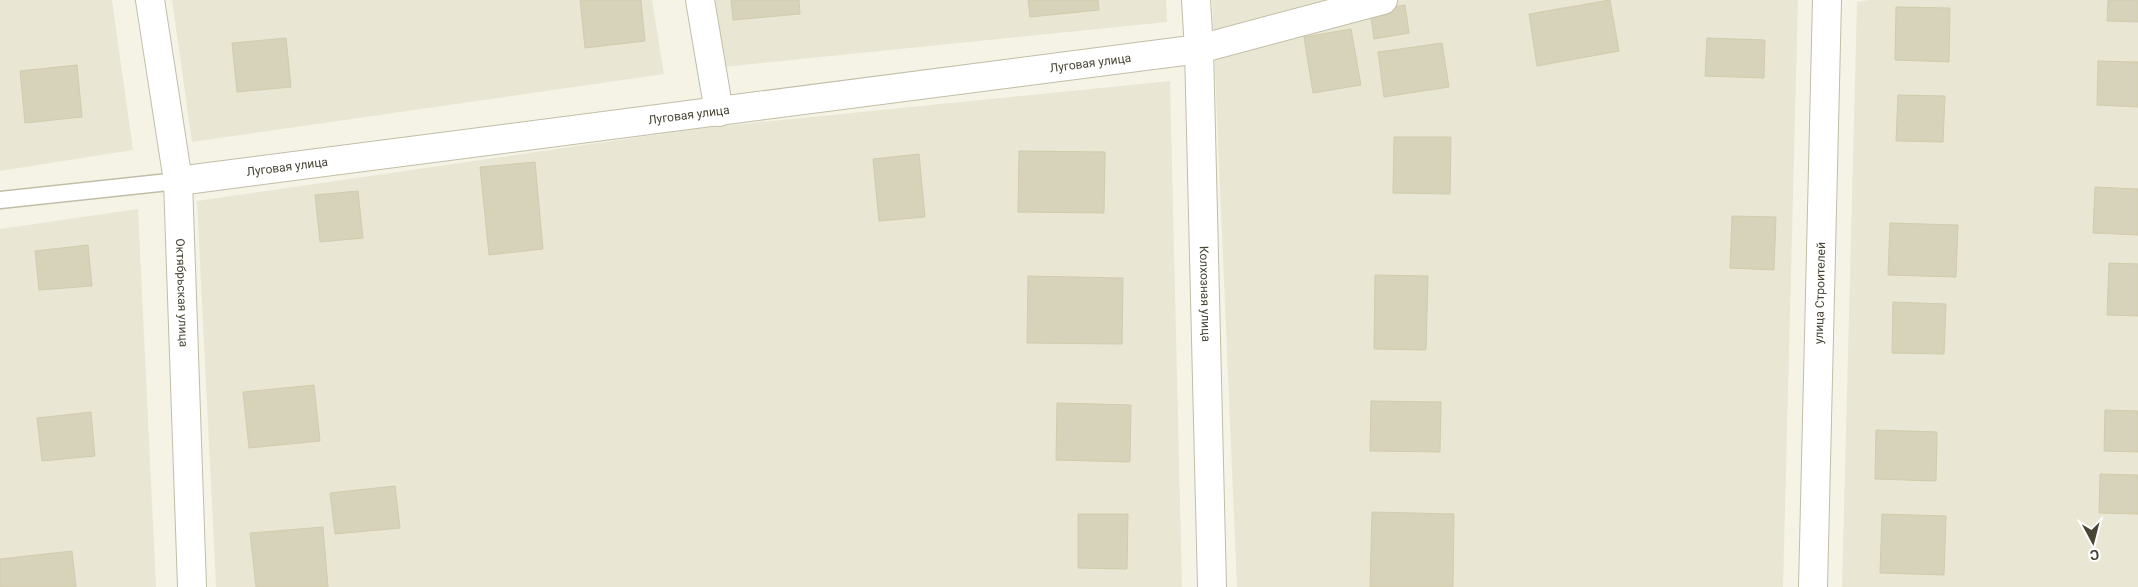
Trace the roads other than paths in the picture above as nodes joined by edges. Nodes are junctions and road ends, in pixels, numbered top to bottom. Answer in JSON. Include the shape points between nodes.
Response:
{"nodes":[{"id":1,"x":150,"y":0,"type":"edge"},
{"id":2,"x":700,"y":0,"type":"edge"},
{"id":3,"x":1196,"y":0,"type":"edge"},
{"id":4,"x":1383,"y":0,"type":"edge"},
{"id":5,"x":1827,"y":0,"type":"edge"},
{"id":6,"x":1199,"y":49,"type":"junction"},
{"id":7,"x":719,"y":112,"type":"junction"},
{"id":8,"x":178,"y":181,"type":"junction"},
{"id":9,"x":0,"y":200,"type":"edge"},
{"id":10,"x":192,"y":587,"type":"edge"},
{"id":11,"x":1212,"y":587,"type":"edge"},
{"id":12,"x":1813,"y":587,"type":"edge"}],
"edges":[{"from":1,"to":8,"type":"street","name":"Октябрьская улица"},
{"from":2,"to":7,"type":"street"},
{"from":3,"to":6,"type":"street","name":"Колхозная улица"},
{"from":4,"to":6,"type":"street","name":"Луговая улица"},
{"from":5,"to":12,"type":"street","name":"улица Строителей"},
{"from":6,"to":7,"type":"street","name":"Луговая улица"},
{"from":6,"to":11,"type":"street","name":"Колхозная улица"},
{"from":7,"to":8,"type":"street","name":"Луговая улица"},
{"from":8,"to":9,"type":"lane"},
{"from":8,"to":10,"type":"street","name":"Октябрьская улица"}]}
